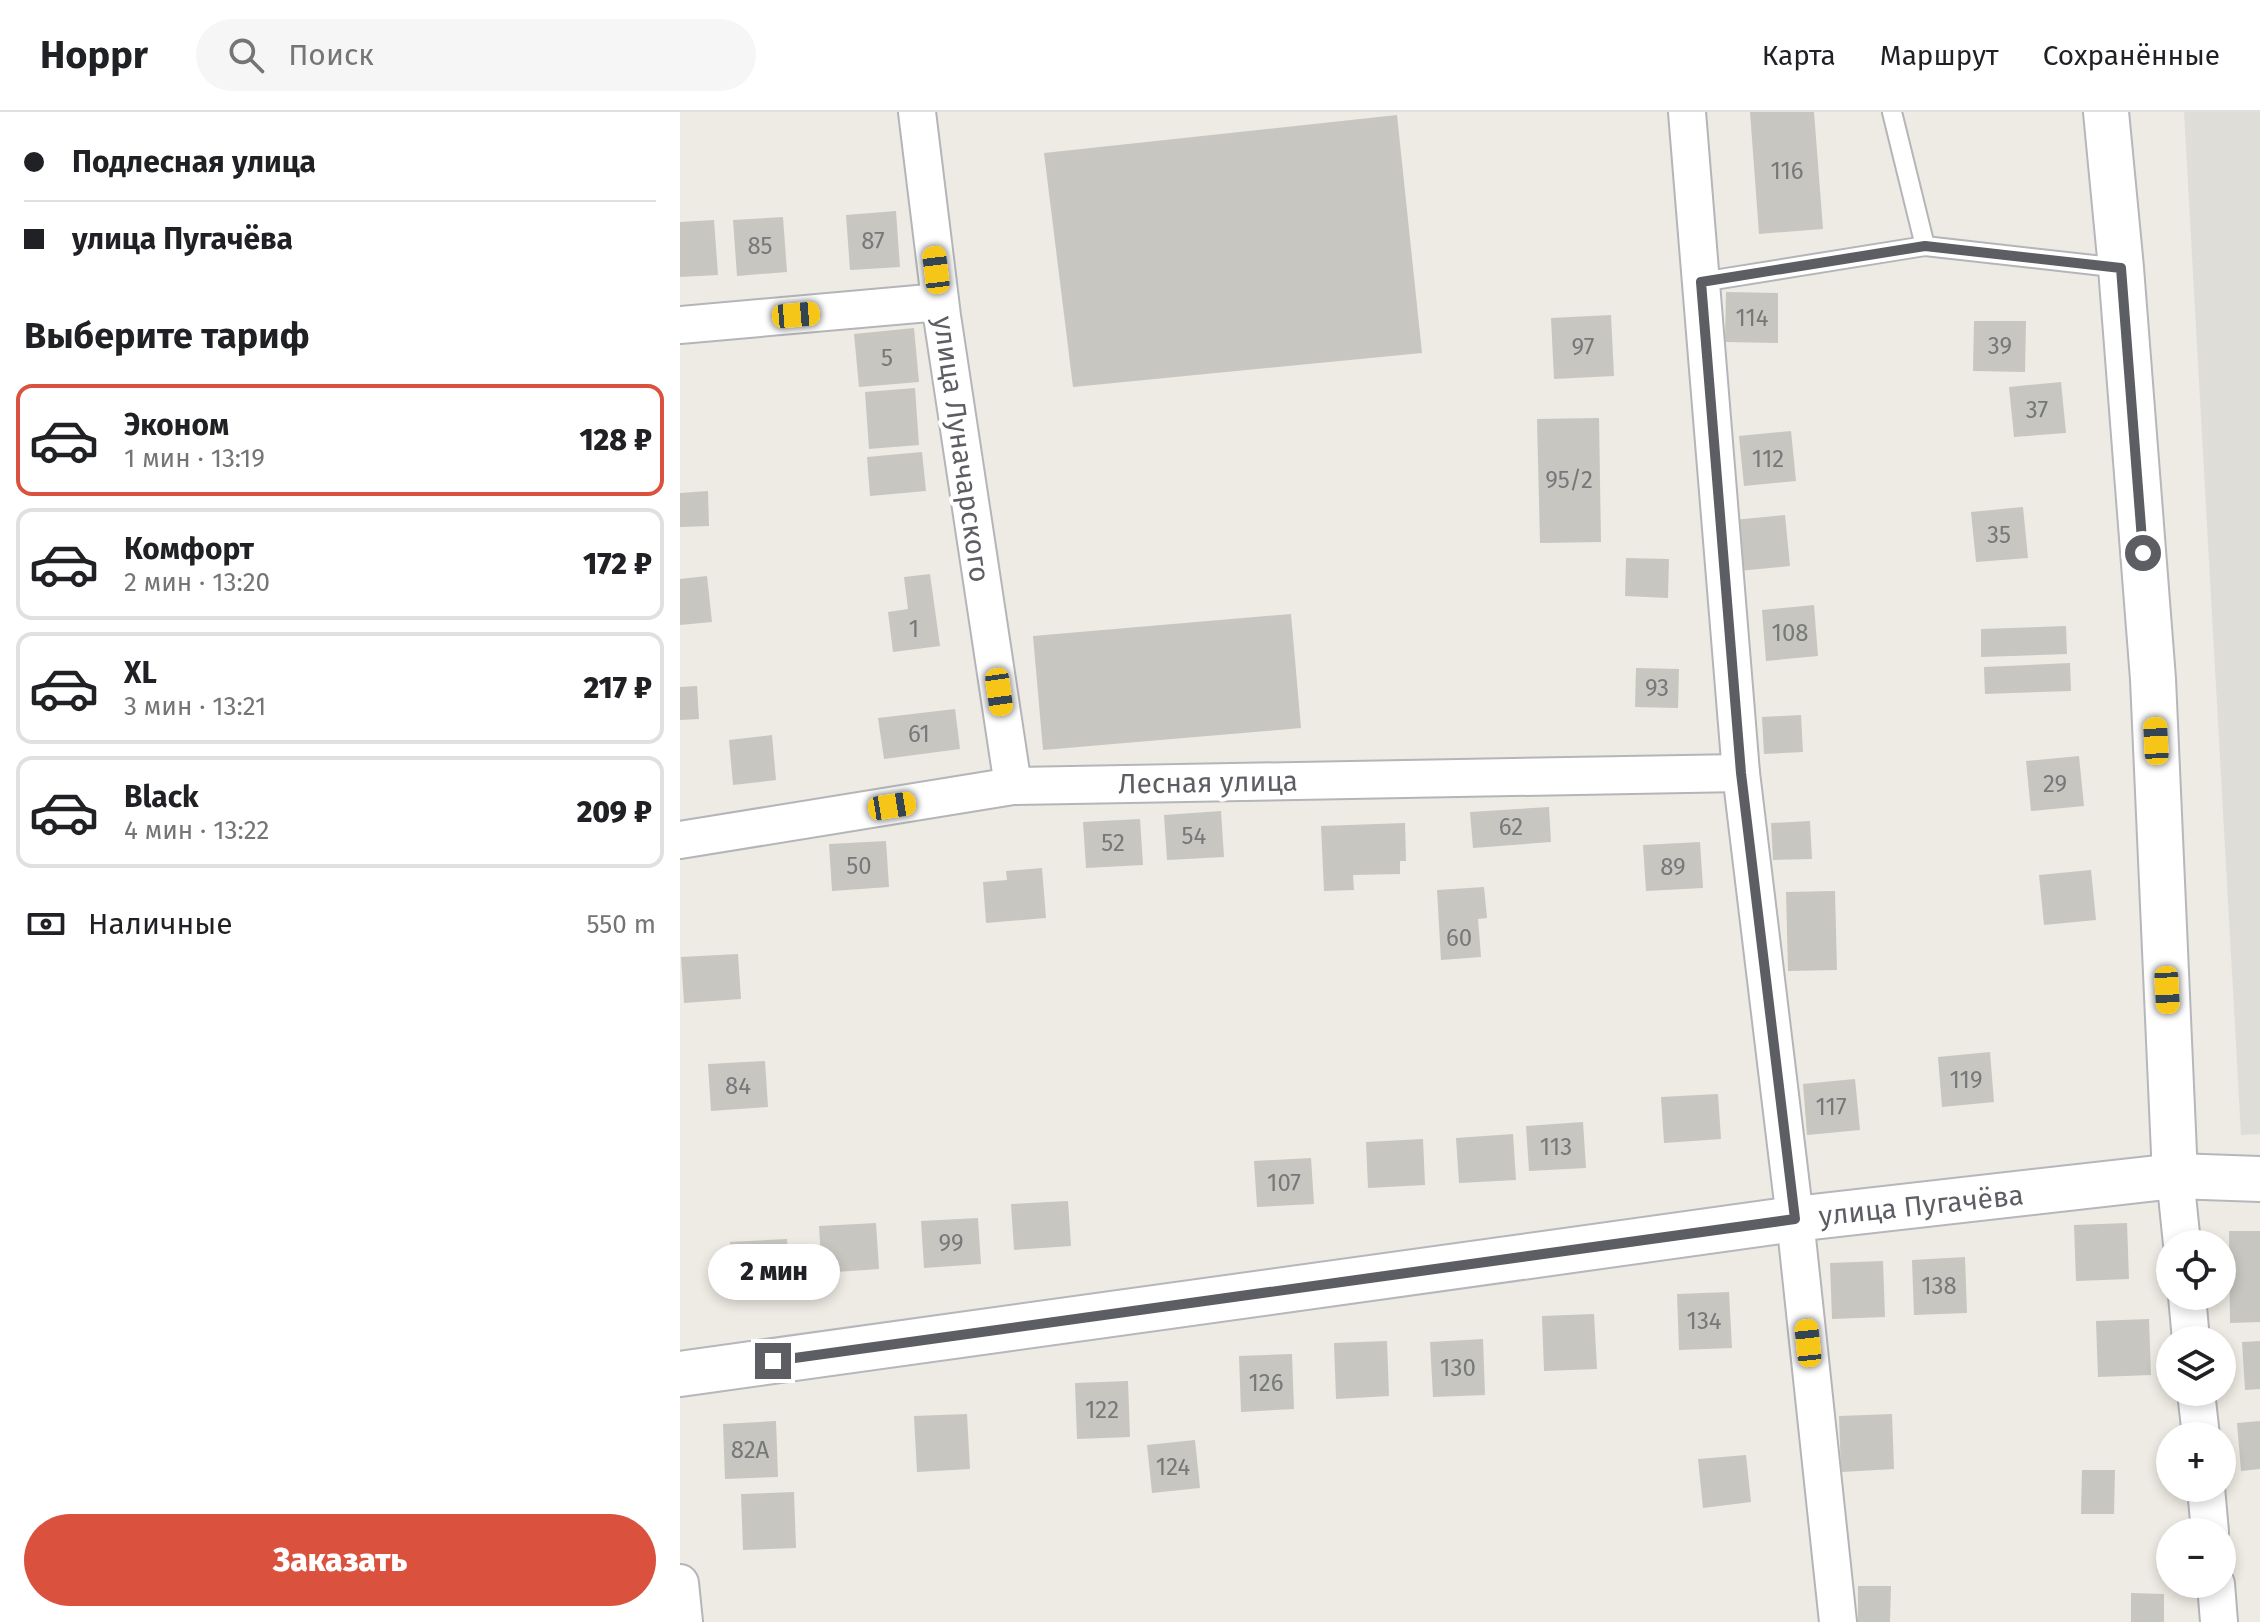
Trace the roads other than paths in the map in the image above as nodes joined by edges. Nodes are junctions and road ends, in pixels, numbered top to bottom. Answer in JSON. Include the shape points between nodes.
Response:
{"nodes":[{"id":1,"x":917,"y":112,"type":"edge"},
{"id":2,"x":1687,"y":112,"type":"edge"},
{"id":3,"x":1892,"y":112,"type":"edge"},
{"id":4,"x":2106,"y":112,"type":"edge"},
{"id":5,"x":1925,"y":246,"type":"junction"},
{"id":6,"x":2121,"y":268,"type":"junction"},
{"id":7,"x":1701,"y":282,"type":"junction"},
{"id":8,"x":940,"y":302,"type":"junction"},
{"id":9,"x":680,"y":325,"type":"edge"},
{"id":10,"x":1741,"y":773,"type":"junction"},
{"id":11,"x":1013,"y":786,"type":"junction"},
{"id":12,"x":680,"y":840,"type":"edge"},
{"id":13,"x":2175,"y":1176,"type":"junction"},
{"id":14,"x":2260,"y":1179,"type":"edge"},
{"id":15,"x":1795,"y":1219,"type":"junction"},
{"id":16,"x":2181,"y":1230,"type":"edge"},
{"id":17,"x":680,"y":1374,"type":"edge"},
{"id":18,"x":680,"y":1583,"type":"edge"},
{"id":19,"x":2217,"y":1598,"type":"edge"},
{"id":20,"x":684,"y":1622,"type":"edge"},
{"id":21,"x":1838,"y":1622,"type":"edge"},
{"id":22,"x":2219,"y":1622,"type":"edge"}],
"edges":[{"from":1,"to":8,"type":"street","name":"улица Луначарского"},
{"from":2,"to":7,"type":"street"},
{"from":3,"to":5,"type":"lane"},
{"from":4,"to":6,"type":"main road"},
{"from":5,"to":6,"type":"lane"},
{"from":5,"to":7,"type":"lane"},
{"from":6,"to":13,"type":"main road","via":[[2153,679]]},
{"from":7,"to":10,"type":"street"},
{"from":8,"to":9,"type":"street"},
{"from":8,"to":11,"type":"street","name":"улица Луначарского"},
{"from":10,"to":11,"type":"street","name":"Лесная улица"},
{"from":10,"to":15,"type":"street"},
{"from":11,"to":12,"type":"street","name":"Лесная улица"},
{"from":13,"to":14,"type":"main road","name":"улица Пугачёва"},
{"from":13,"to":15,"type":"main road","name":"улица Пугачёва"},
{"from":13,"to":16,"type":"street"},
{"from":15,"to":17,"type":"main road","name":"улица Пугачёва"},
{"from":15,"to":21,"type":"street"},
{"from":18,"to":20,"type":"street"},
{"from":19,"to":22,"type":"street"}]}
